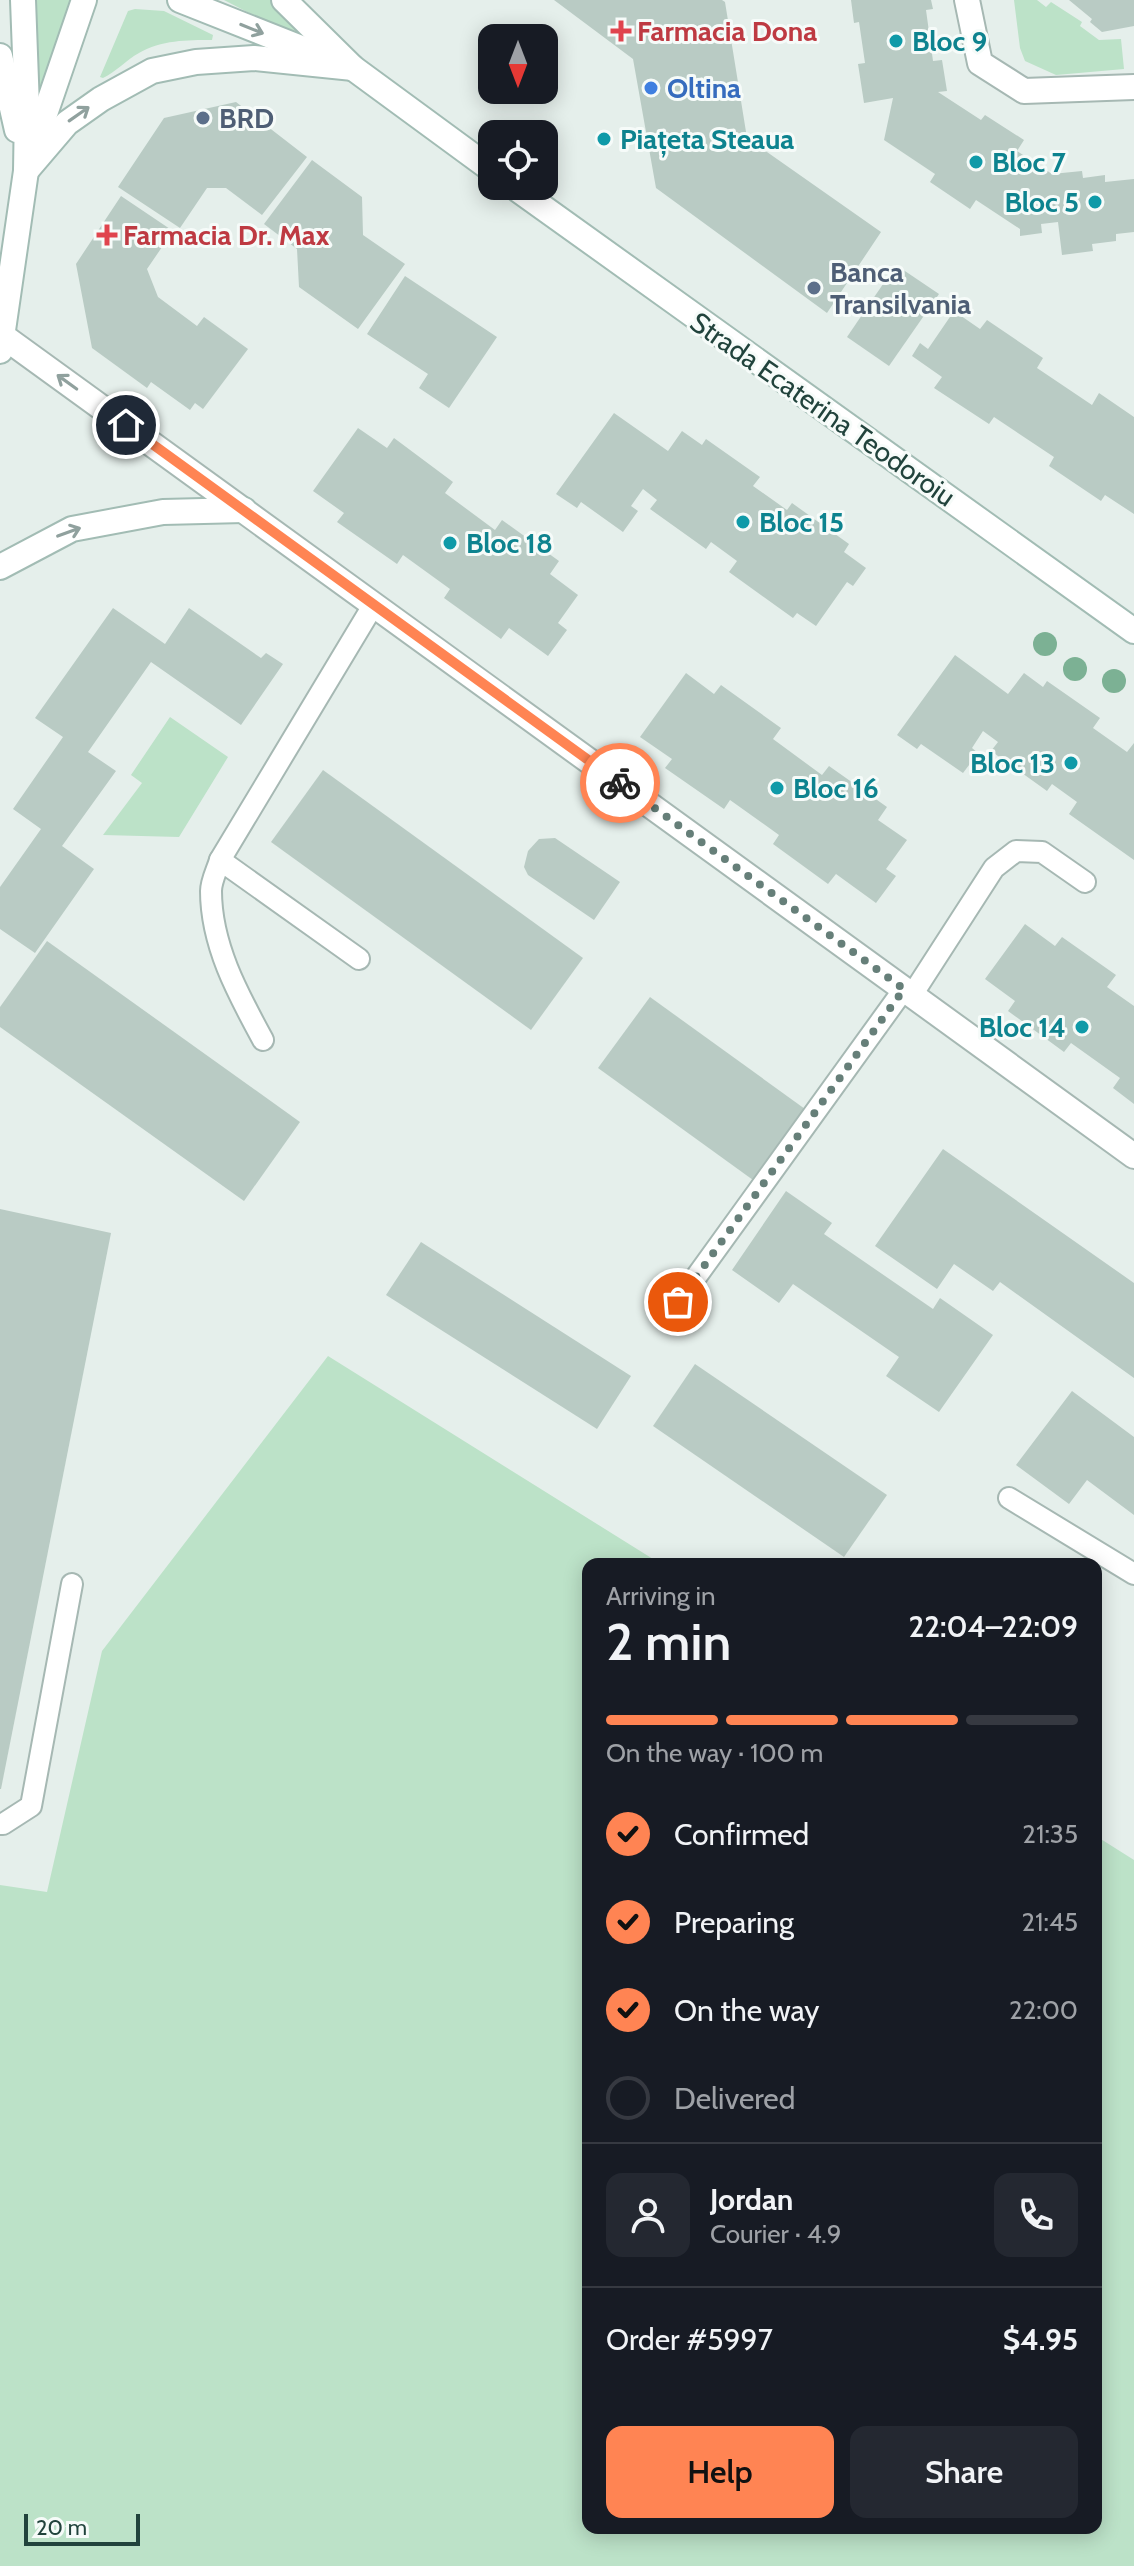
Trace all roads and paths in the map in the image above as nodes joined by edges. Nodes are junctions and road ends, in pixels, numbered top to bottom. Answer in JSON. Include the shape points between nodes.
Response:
{"nodes":[{"id":1,"x":23,"y":0,"type":"edge"},
{"id":2,"x":84,"y":0,"type":"edge"},
{"id":3,"x":180,"y":0,"type":"edge"},
{"id":4,"x":284,"y":0,"type":"edge"},
{"id":5,"x":967,"y":0,"type":"edge"},
{"id":6,"x":0,"y":56,"type":"edge"},
{"id":7,"x":353,"y":68,"type":"junction"},
{"id":8,"x":1134,"y":87,"type":"edge"},
{"id":9,"x":478,"y":160,"type":"edge"},
{"id":10,"x":26,"y":171,"type":"junction"},
{"id":11,"x":533,"y":200,"type":"edge"},
{"id":12,"x":1,"y":340,"type":"edge"},
{"id":13,"x":244,"y":510,"type":"junction"},
{"id":14,"x":0,"y":567,"type":"edge"},
{"id":15,"x":374,"y":604,"type":"junction"},
{"id":16,"x":1134,"y":631,"type":"edge"},
{"id":17,"x":220,"y":860,"type":"junction"},
{"id":18,"x":1085,"y":882,"type":"dead end"},
{"id":19,"x":359,"y":959,"type":"dead end"},
{"id":20,"x":908,"y":992,"type":"junction"},
{"id":21,"x":263,"y":1040,"type":"dead end"},
{"id":22,"x":1134,"y":1156,"type":"edge"},
{"id":23,"x":678,"y":1302,"type":"dead end"},
{"id":24,"x":1009,"y":1498,"type":"dead end"},
{"id":25,"x":1134,"y":1574,"type":"edge"},
{"id":26,"x":72,"y":1584,"type":"dead end"},
{"id":27,"x":0,"y":1824,"type":"edge"}],
"edges":[{"from":1,"to":10,"type":"main road"},
{"from":2,"to":10,"type":"main road"},
{"from":3,"to":7,"type":"main road","one_way":true},
{"from":4,"to":7,"type":"main road"},
{"from":5,"to":8,"type":"main road","via":[[980,63],[1024,91]]},
{"from":6,"to":10,"type":"main road"},
{"from":7,"to":9,"type":"main road"},
{"from":10,"to":7,"type":"main road","one_way":true,"via":[[67,123],[152,71],[254,58]]},
{"from":10,"to":12,"type":"main road"},
{"from":11,"to":16,"type":"main road","name":"Strada Ecaterina Teodoroiu"},
{"from":13,"to":12,"type":"main road","one_way":true},
{"from":14,"to":13,"type":"main road","one_way":true,"via":[[72,529],[163,512]]},
{"from":13,"to":15,"type":"main road"},
{"from":15,"to":17,"type":"lane"},
{"from":15,"to":20,"type":"main road"},
{"from":17,"to":19,"type":"lane"},
{"from":17,"to":21,"type":"lane","via":[[211,888],[216,929],[231,979]]},
{"from":18,"to":20,"type":"lane","via":[[1042,852],[1016,851],[994,868]]},
{"from":20,"to":22,"type":"main road"},
{"from":20,"to":23,"type":"lane"},
{"from":24,"to":25,"type":"lane"},
{"from":26,"to":27,"type":"lane","via":[[31,1806]]}]}
